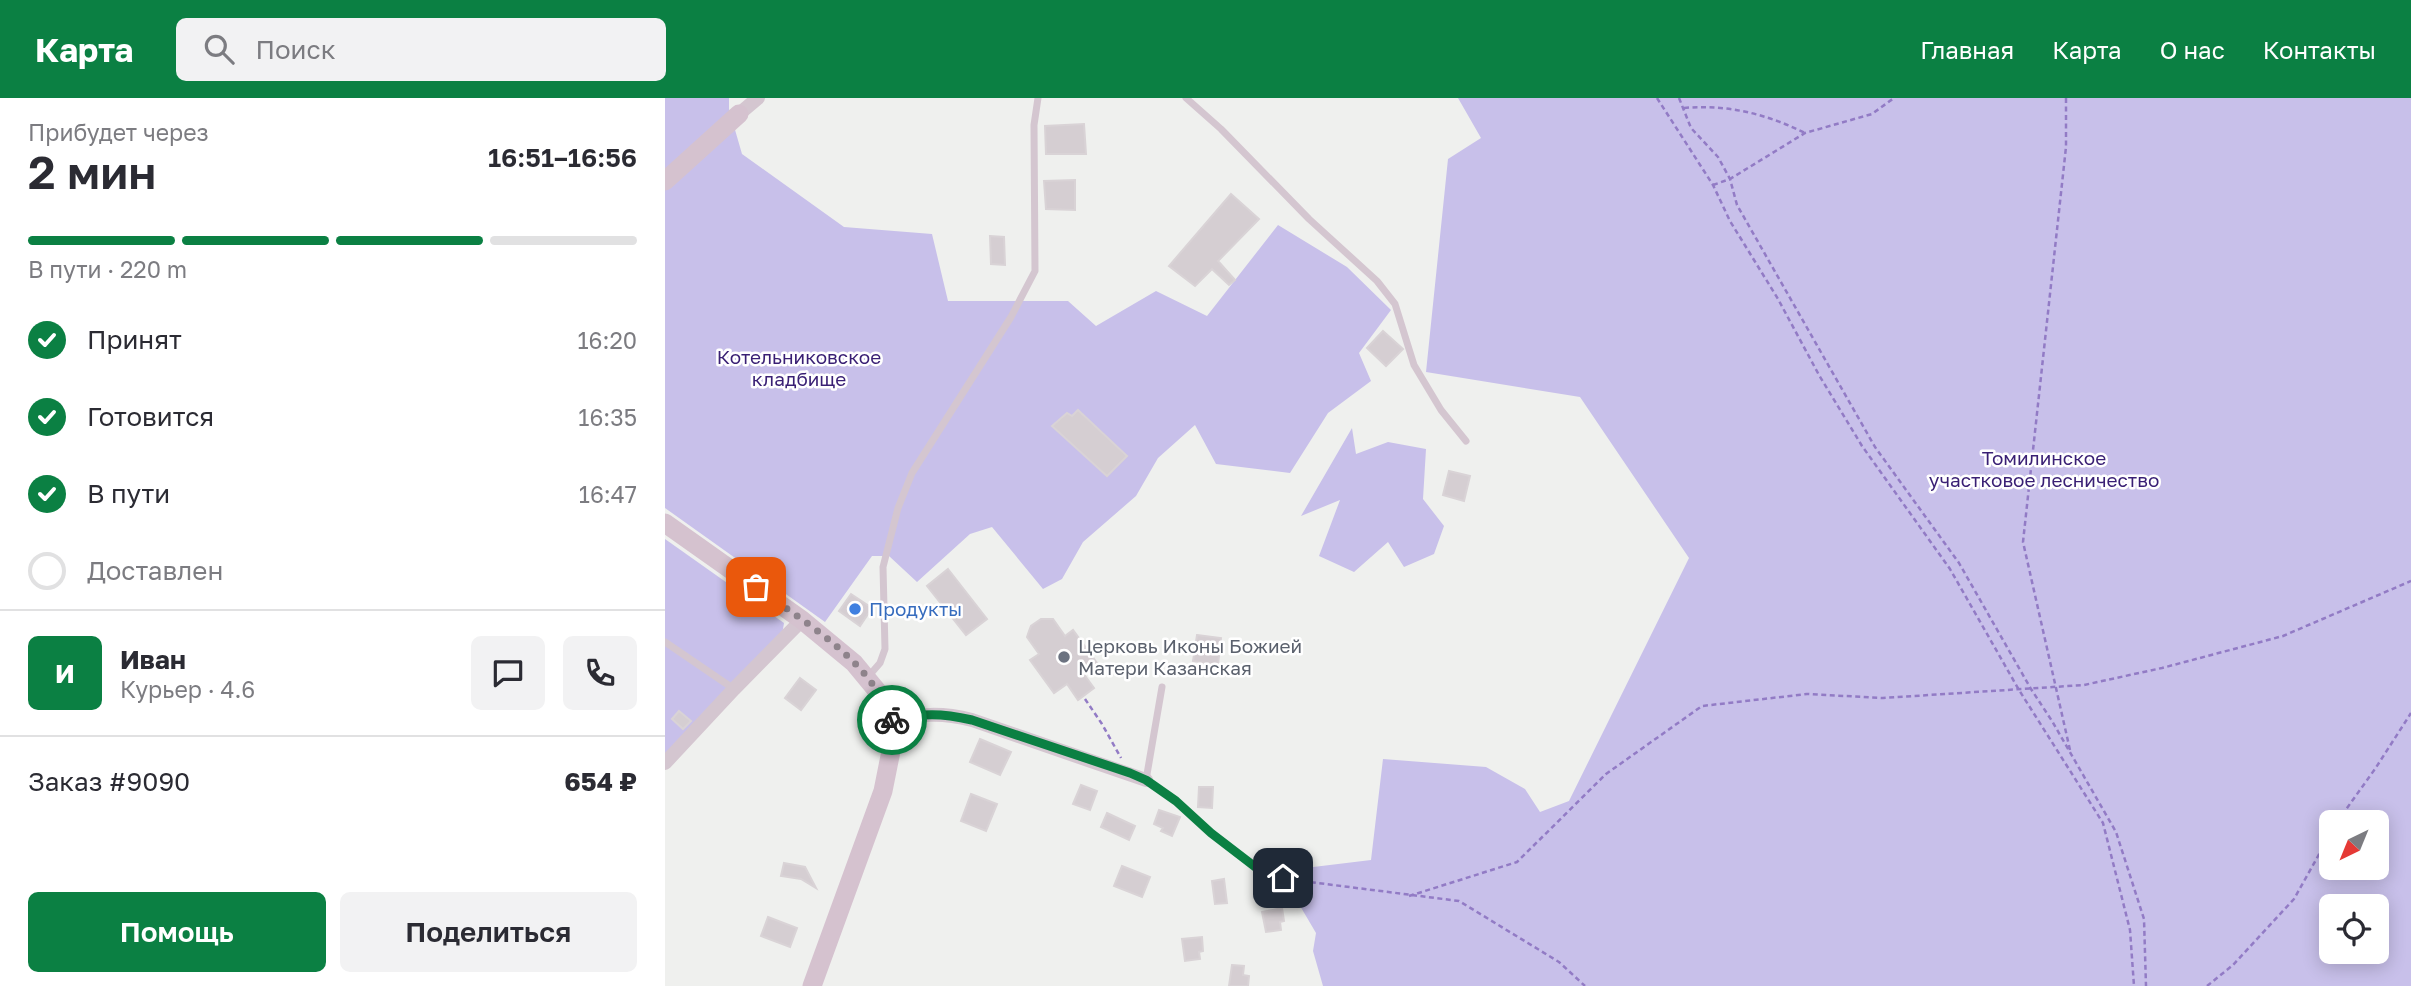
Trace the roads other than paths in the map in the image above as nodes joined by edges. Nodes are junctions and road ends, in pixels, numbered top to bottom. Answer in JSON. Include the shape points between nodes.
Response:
{"nodes":[{"id":1,"x":758,"y":98,"type":"edge"},
{"id":2,"x":1038,"y":98,"type":"edge"},
{"id":3,"x":1186,"y":98,"type":"edge"},
{"id":4,"x":740,"y":106,"type":"edge"},
{"id":5,"x":665,"y":181,"type":"edge"},
{"id":6,"x":1467,"y":441,"type":"dead end"},
{"id":7,"x":665,"y":523,"type":"edge"},
{"id":8,"x":801,"y":620,"type":"junction"},
{"id":9,"x":665,"y":642,"type":"edge"},
{"id":10,"x":867,"y":678,"type":"junction"},
{"id":11,"x":1162,"y":687,"type":"dead end"},
{"id":12,"x":734,"y":689,"type":"junction"},
{"id":13,"x":889,"y":721,"type":"junction"},
{"id":14,"x":665,"y":763,"type":"edge"},
{"id":15,"x":1146,"y":780,"type":"junction"},
{"id":16,"x":1283,"y":878,"type":"road end"},
{"id":17,"x":812,"y":986,"type":"edge"}],
"edges":[{"from":1,"to":4,"type":"street"},
{"from":2,"to":10,"type":"lane","via":[[1034,125],[1035,271],[912,473],[883,567],[885,649]]},
{"from":3,"to":6,"type":"lane","via":[[1377,281],[1395,304],[1414,365],[1441,410]]},
{"from":4,"to":5,"type":"street"},
{"from":7,"to":8,"type":"street"},
{"from":8,"to":10,"type":"street"},
{"from":8,"to":12,"type":"street"},
{"from":9,"to":12,"type":"lane"},
{"from":10,"to":13,"type":"street"},
{"from":11,"to":15,"type":"lane"},
{"from":12,"to":14,"type":"street"},
{"from":13,"to":15,"type":"street","via":[[930,713],[972,720]]},
{"from":13,"to":17,"type":"street","via":[[891,751],[883,790]]},
{"from":15,"to":16,"type":"lane","via":[[1267,876]]}]}
